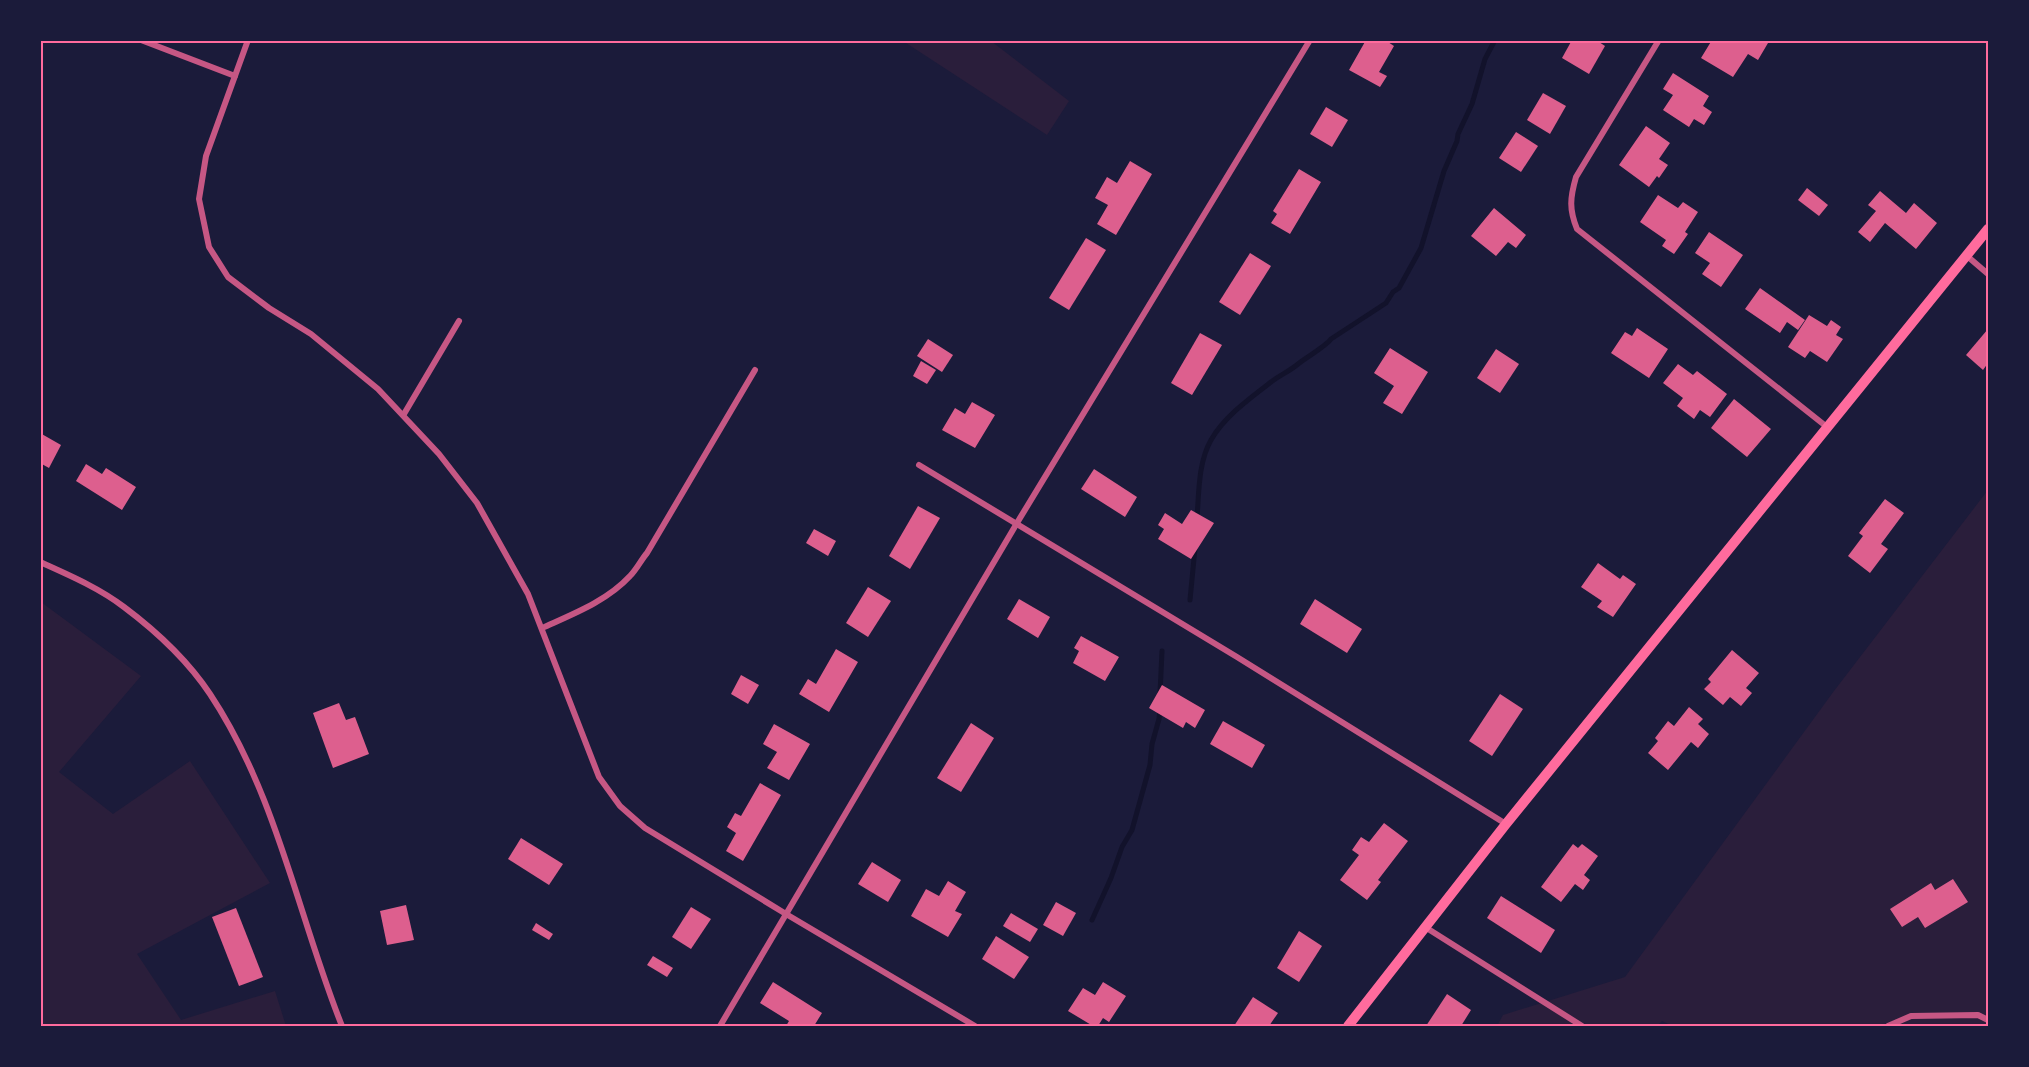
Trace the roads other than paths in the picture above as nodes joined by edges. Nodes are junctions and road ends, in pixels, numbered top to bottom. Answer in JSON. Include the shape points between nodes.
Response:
{"nodes":[{"id":1,"x":141,"y":40,"type":"edge"},
{"id":2,"x":248,"y":40,"type":"edge"},
{"id":3,"x":1310,"y":40,"type":"edge"},
{"id":4,"x":1659,"y":40,"type":"edge"},
{"id":5,"x":235,"y":76,"type":"junction"},
{"id":6,"x":1989,"y":229,"type":"edge"},
{"id":7,"x":1967,"y":256,"type":"junction"},
{"id":8,"x":1989,"y":274,"type":"edge"},
{"id":9,"x":459,"y":321,"type":"dead end"},
{"id":10,"x":755,"y":370,"type":"dead end"},
{"id":11,"x":404,"y":414,"type":"junction"},
{"id":12,"x":1827,"y":427,"type":"junction"},
{"id":13,"x":919,"y":465,"type":"dead end"},
{"id":14,"x":1017,"y":523,"type":"junction"},
{"id":15,"x":40,"y":562,"type":"edge"},
{"id":16,"x":542,"y":628,"type":"junction"},
{"id":17,"x":1506,"y":824,"type":"junction"},
{"id":18,"x":786,"y":914,"type":"junction"},
{"id":19,"x":1425,"y":927,"type":"junction"},
{"id":20,"x":1989,"y":1020,"type":"edge"},
{"id":21,"x":342,"y":1026,"type":"edge"},
{"id":22,"x":720,"y":1026,"type":"edge"},
{"id":23,"x":975,"y":1026,"type":"edge"},
{"id":24,"x":1348,"y":1026,"type":"edge"},
{"id":25,"x":1581,"y":1026,"type":"edge"},
{"id":26,"x":1888,"y":1026,"type":"edge"}],
"edges":[{"from":1,"to":5,"type":"street"},
{"from":2,"to":5,"type":"street"},
{"from":3,"to":14,"type":"street"},
{"from":4,"to":12,"type":"street","via":[[1576,177],[1571,213],[1577,229]]},
{"from":5,"to":11,"type":"street","via":[[206,156],[199,199],[209,247],[228,278],[311,334]]},
{"from":6,"to":7,"type":"main road"},
{"from":7,"to":8,"type":"street"},
{"from":7,"to":12,"type":"main road"},
{"from":9,"to":11,"type":"street"},
{"from":10,"to":16,"type":"street","via":[[630,576],[590,606]]},
{"from":11,"to":16,"type":"street","via":[[477,503],[528,594]]},
{"from":12,"to":17,"type":"main road"},
{"from":13,"to":14,"type":"street"},
{"from":14,"to":17,"type":"street"},
{"from":14,"to":18,"type":"street"},
{"from":15,"to":21,"type":"street","via":[[123,606],[183,660],[210,694],[255,779]]},
{"from":16,"to":18,"type":"street","via":[[599,777],[620,806],[645,828]]},
{"from":17,"to":19,"type":"main road"},
{"from":18,"to":22,"type":"street"},
{"from":18,"to":23,"type":"street"},
{"from":19,"to":24,"type":"main road"},
{"from":19,"to":25,"type":"street"},
{"from":20,"to":26,"type":"street","via":[[1978,1015],[1911,1016]]}]}
